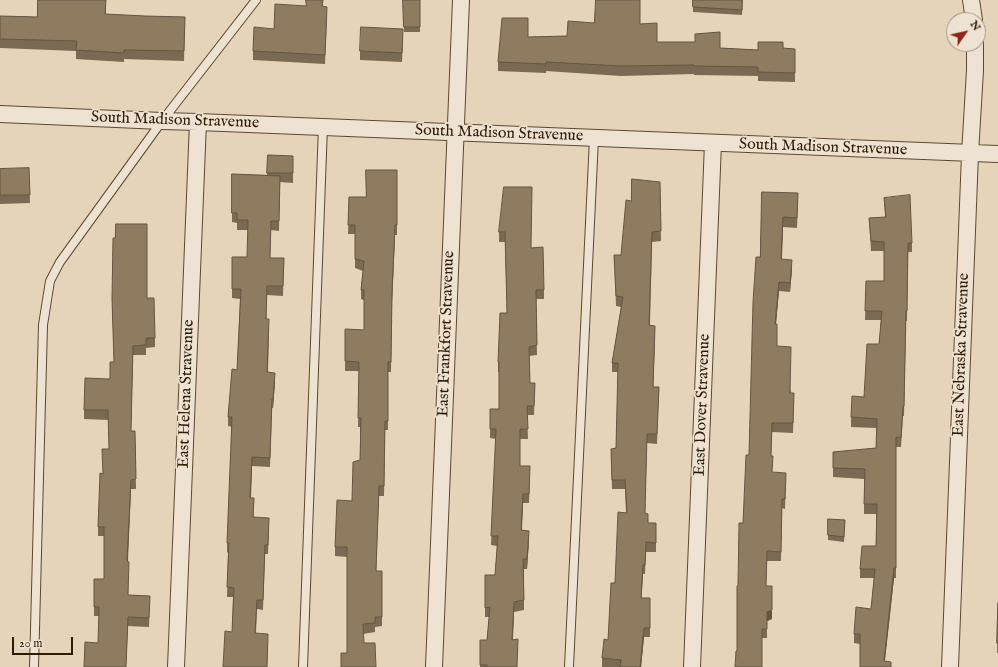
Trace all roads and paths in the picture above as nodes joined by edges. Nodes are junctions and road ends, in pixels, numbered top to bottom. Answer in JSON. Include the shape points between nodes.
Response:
{"nodes":[{"id":1,"x":256,"y":0,"type":"edge"},
{"id":2,"x":461,"y":0,"type":"edge"},
{"id":3,"x":971,"y":0,"type":"edge"},
{"id":4,"x":973,"y":12,"type":"edge"},
{"id":5,"x":975,"y":52,"type":"edge"},
{"id":6,"x":0,"y":114,"type":"edge"},
{"id":7,"x":162,"y":121,"type":"junction"},
{"id":8,"x":198,"y":122,"type":"junction"},
{"id":9,"x":323,"y":126,"type":"junction"},
{"id":10,"x":456,"y":132,"type":"junction"},
{"id":11,"x":594,"y":138,"type":"junction"},
{"id":12,"x":713,"y":143,"type":"junction"},
{"id":13,"x":970,"y":154,"type":"junction"},
{"id":14,"x":998,"y":154,"type":"edge"},
{"id":15,"x":34,"y":667,"type":"edge"},
{"id":16,"x":176,"y":667,"type":"edge"},
{"id":17,"x":303,"y":667,"type":"edge"},
{"id":18,"x":434,"y":667,"type":"edge"},
{"id":19,"x":569,"y":667,"type":"edge"},
{"id":20,"x":692,"y":667,"type":"edge"},
{"id":21,"x":950,"y":667,"type":"edge"}],
"edges":[{"from":1,"to":7,"type":"lane"},
{"from":2,"to":10,"type":"street","name":"East Frankfort Stravenue"},
{"from":3,"to":4,"type":"street"},
{"from":5,"to":13,"type":"street","name":"East Nebraska Stravenue"},
{"from":6,"to":7,"type":"street","name":"South Madison Stravenue"},
{"from":7,"to":8,"type":"street","name":"South Madison Stravenue"},
{"from":7,"to":15,"type":"lane","via":[[60,262],[50,281],[44,325]]},
{"from":8,"to":9,"type":"street","name":"South Madison Stravenue"},
{"from":8,"to":16,"type":"street","name":"East Helena Stravenue"},
{"from":9,"to":10,"type":"street","name":"South Madison Stravenue"},
{"from":9,"to":17,"type":"lane"},
{"from":10,"to":11,"type":"street","name":"South Madison Stravenue"},
{"from":10,"to":18,"type":"street","name":"East Frankfort Stravenue"},
{"from":11,"to":12,"type":"street","name":"South Madison Stravenue"},
{"from":11,"to":19,"type":"lane"},
{"from":12,"to":13,"type":"street","name":"South Madison Stravenue"},
{"from":12,"to":20,"type":"street","name":"East Dover Stravenue"},
{"from":13,"to":14,"type":"street","name":"South Madison Stravenue"},
{"from":13,"to":21,"type":"street","name":"East Nebraska Stravenue"}]}
